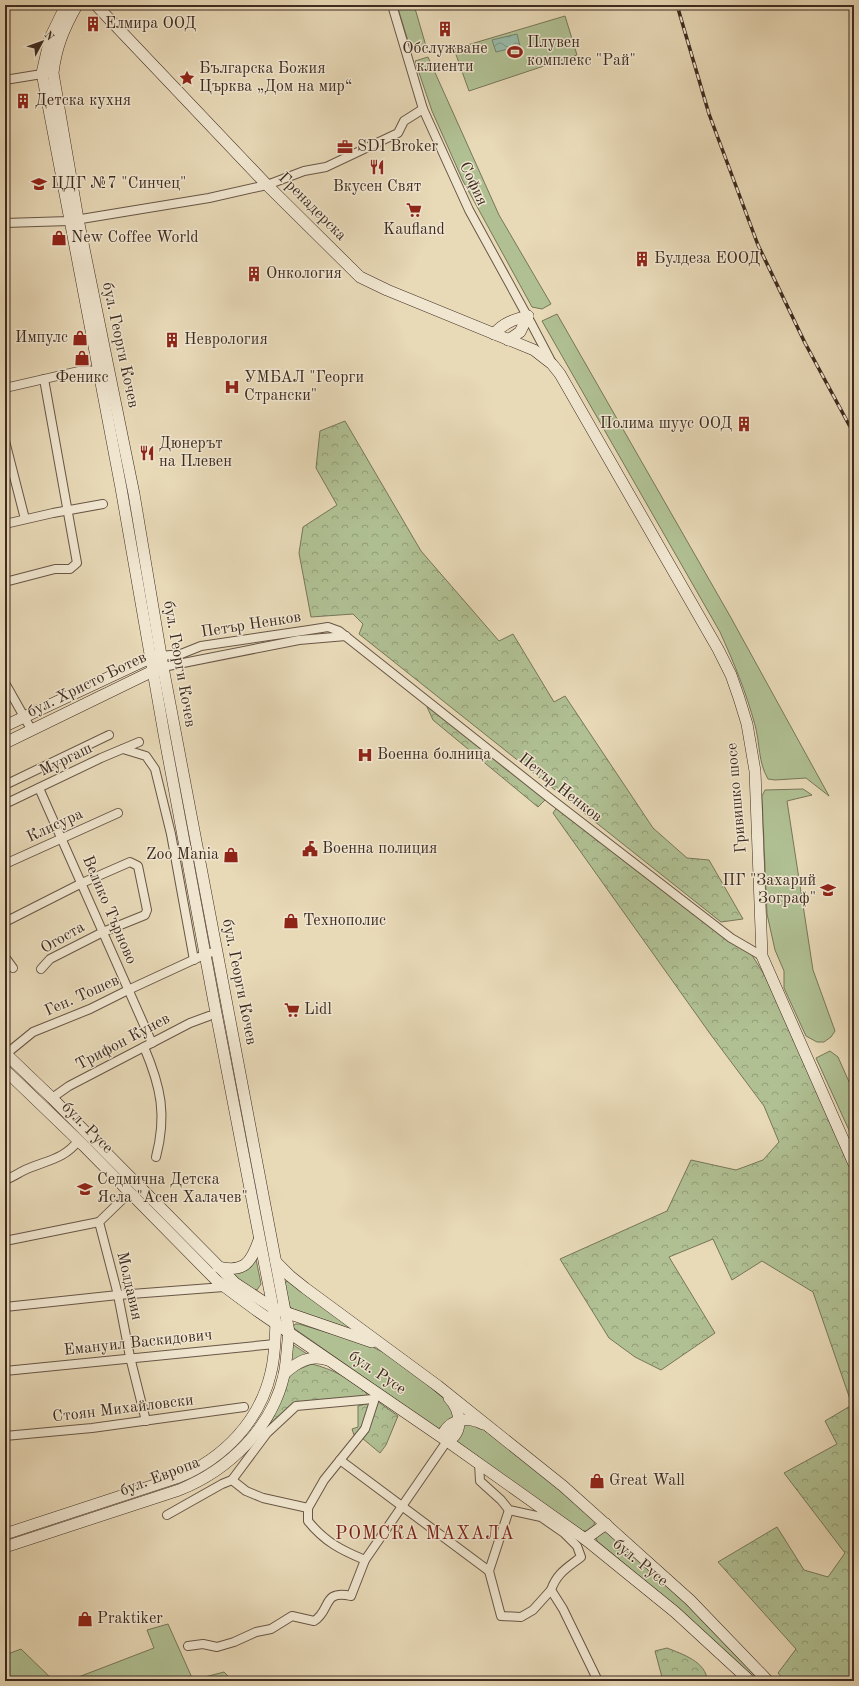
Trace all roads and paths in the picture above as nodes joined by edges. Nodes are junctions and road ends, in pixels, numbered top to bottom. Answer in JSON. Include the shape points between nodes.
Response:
{"nodes":[{"id":1,"x":66,"y":5,"type":"edge"},
{"id":2,"x":77,"y":5,"type":"edge"},
{"id":3,"x":96,"y":5,"type":"edge"},
{"id":4,"x":392,"y":5,"type":"edge"},
{"id":5,"x":48,"y":73,"type":"junction"},
{"id":6,"x":5,"y":80,"type":"edge"},
{"id":7,"x":423,"y":109,"type":"junction"},
{"id":8,"x":267,"y":185,"type":"junction"},
{"id":9,"x":74,"y":220,"type":"junction"},
{"id":10,"x":5,"y":223,"type":"edge"},
{"id":11,"x":528,"y":316,"type":"junction"},
{"id":12,"x":494,"y":334,"type":"junction"},
{"id":13,"x":508,"y":340,"type":"junction"},
{"id":14,"x":552,"y":364,"type":"junction"},
{"id":15,"x":103,"y":370,"type":"junction"},
{"id":16,"x":44,"y":379,"type":"junction"},
{"id":17,"x":5,"y":388,"type":"edge"},
{"id":18,"x":5,"y":441,"type":"edge"},
{"id":19,"x":103,"y":504,"type":"dead end"},
{"id":20,"x":68,"y":510,"type":"junction"},
{"id":21,"x":25,"y":519,"type":"junction"},
{"id":22,"x":5,"y":524,"type":"edge"},
{"id":23,"x":5,"y":582,"type":"edge"},
{"id":24,"x":346,"y":636,"type":"junction"},
{"id":25,"x":157,"y":662,"type":"junction"},
{"id":26,"x":5,"y":683,"type":"edge"},
{"id":27,"x":24,"y":717,"type":"junction"},
{"id":28,"x":5,"y":726,"type":"edge"},
{"id":29,"x":31,"y":729,"type":"junction"},
{"id":30,"x":109,"y":735,"type":"dead end"},
{"id":31,"x":139,"y":742,"type":"dead end"},
{"id":32,"x":5,"y":743,"type":"edge"},
{"id":33,"x":123,"y":749,"type":"junction"},
{"id":34,"x":5,"y":785,"type":"edge"},
{"id":35,"x":39,"y":788,"type":"junction"},
{"id":36,"x":5,"y":804,"type":"edge"},
{"id":37,"x":118,"y":813,"type":"dead end"},
{"id":38,"x":62,"y":838,"type":"junction"},
{"id":39,"x":5,"y":864,"type":"edge"},
{"id":40,"x":82,"y":883,"type":"junction"},
{"id":41,"x":194,"y":886,"type":"junction"},
{"id":42,"x":184,"y":906,"type":"junction"},
{"id":43,"x":5,"y":922,"type":"edge"},
{"id":44,"x":103,"y":932,"type":"junction"},
{"id":45,"x":217,"y":951,"type":"junction"},
{"id":46,"x":206,"y":954,"type":"junction"},
{"id":47,"x":762,"y":956,"type":"junction"},
{"id":48,"x":5,"y":957,"type":"edge"},
{"id":49,"x":194,"y":960,"type":"junction"},
{"id":50,"x":13,"y":968,"type":"dead end"},
{"id":51,"x":41,"y":969,"type":"dead end"},
{"id":52,"x":128,"y":990,"type":"junction"},
{"id":53,"x":209,"y":1016,"type":"dead end"},
{"id":54,"x":148,"y":1045,"type":"junction"},
{"id":55,"x":6,"y":1053,"type":"edge"},
{"id":56,"x":5,"y":1070,"type":"edge"},
{"id":57,"x":52,"y":1098,"type":"junction"},
{"id":58,"x":78,"y":1141,"type":"junction"},
{"id":59,"x":156,"y":1157,"type":"dead end"},
{"id":60,"x":854,"y":1164,"type":"edge"},
{"id":61,"x":5,"y":1180,"type":"edge"},
{"id":62,"x":129,"y":1193,"type":"junction"},
{"id":63,"x":99,"y":1222,"type":"junction"},
{"id":64,"x":260,"y":1239,"type":"junction"},
{"id":65,"x":5,"y":1241,"type":"edge"},
{"id":66,"x":276,"y":1262,"type":"junction"},
{"id":67,"x":218,"y":1267,"type":"junction"},
{"id":68,"x":224,"y":1287,"type":"junction"},
{"id":69,"x":118,"y":1295,"type":"junction"},
{"id":70,"x":5,"y":1307,"type":"edge"},
{"id":71,"x":273,"y":1308,"type":"junction"},
{"id":72,"x":286,"y":1313,"type":"junction"},
{"id":73,"x":276,"y":1323,"type":"junction"},
{"id":74,"x":289,"y":1332,"type":"junction"},
{"id":75,"x":275,"y":1344,"type":"junction"},
{"id":76,"x":387,"y":1349,"type":"junction"},
{"id":77,"x":130,"y":1357,"type":"junction"},
{"id":78,"x":334,"y":1362,"type":"junction"},
{"id":79,"x":5,"y":1371,"type":"edge"},
{"id":80,"x":284,"y":1374,"type":"junction"},
{"id":81,"x":438,"y":1386,"type":"junction"},
{"id":82,"x":375,"y":1396,"type":"junction"},
{"id":83,"x":244,"y":1407,"type":"dead end"},
{"id":84,"x":459,"y":1420,"type":"junction"},
{"id":85,"x":146,"y":1421,"type":"junction"},
{"id":86,"x":498,"y":1432,"type":"junction"},
{"id":87,"x":5,"y":1436,"type":"edge"},
{"id":88,"x":447,"y":1440,"type":"junction"},
{"id":89,"x":340,"y":1460,"type":"junction"},
{"id":90,"x":479,"y":1463,"type":"junction"},
{"id":91,"x":232,"y":1480,"type":"junction"},
{"id":92,"x":402,"y":1507,"type":"junction"},
{"id":93,"x":308,"y":1508,"type":"junction"},
{"id":94,"x":509,"y":1510,"type":"junction"},
{"id":95,"x":167,"y":1515,"type":"dead end"},
{"id":96,"x":606,"y":1524,"type":"junction"},
{"id":97,"x":5,"y":1534,"type":"edge"},
{"id":98,"x":585,"y":1539,"type":"junction"},
{"id":99,"x":5,"y":1547,"type":"edge"},
{"id":100,"x":365,"y":1560,"type":"junction"},
{"id":101,"x":489,"y":1571,"type":"junction"},
{"id":102,"x":551,"y":1590,"type":"junction"},
{"id":103,"x":188,"y":1646,"type":"dead end"},
{"id":104,"x":598,"y":1681,"type":"edge"},
{"id":105,"x":750,"y":1681,"type":"edge"},
{"id":106,"x":768,"y":1681,"type":"edge"}],
"edges":[{"from":1,"to":5,"type":"main road","name":"бул. Георги Кочев","via":[[50,38]]},
{"from":2,"to":5,"type":"main road","name":"бул. Георги Кочев","via":[[67,22]]},
{"from":3,"to":8,"type":"main road","name":"Гренадерска"},
{"from":4,"to":7,"type":"street","name":"София"},
{"from":5,"to":6,"type":"street"},
{"from":5,"to":9,"type":"main road","name":"бул. Георги Кочев"},
{"from":7,"to":8,"type":"street","via":[[404,121],[398,133],[326,167],[304,171]]},
{"from":7,"to":11,"type":"street","name":"София","via":[[469,210]]},
{"from":8,"to":9,"type":"street","via":[[210,198]]},
{"from":8,"to":12,"type":"main road","name":"Гренадерска","via":[[360,277]]},
{"from":9,"to":10,"type":"street"},
{"from":9,"to":15,"type":"main road","name":"бул. Георги Кочев"},
{"from":11,"to":12,"type":"main road","via":[[505,324]]},
{"from":11,"to":13,"type":"main road","via":[[520,332]]},
{"from":11,"to":14,"type":"street","name":"София"},
{"from":12,"to":13,"type":"main road","name":"Гренадерска"},
{"from":13,"to":14,"type":"main road","name":"Гренадерска","via":[[534,350]]},
{"from":14,"to":47,"type":"main road","name":"Гривишко шосе","via":[[566,384],[731,675],[746,724],[755,771]]},
{"from":15,"to":16,"type":"street"},
{"from":15,"to":25,"type":"main road","name":"бул. Георги Кочев","via":[[134,494]]},
{"from":16,"to":17,"type":"street"},
{"from":16,"to":20,"type":"street"},
{"from":18,"to":21,"type":"street"},
{"from":19,"to":20,"type":"street"},
{"from":20,"to":21,"type":"street"},
{"from":20,"to":23,"type":"street","via":[[77,563],[70,569],[55,569]]},
{"from":21,"to":22,"type":"street"},
{"from":24,"to":25,"type":"street","name":"Петър Ненков","via":[[299,640]]},
{"from":24,"to":25,"type":"street","name":"Петър Ненков","via":[[328,627],[201,646]]},
{"from":24,"to":47,"type":"street","name":"Петър Ненков","via":[[731,938]]},
{"from":25,"to":27,"type":"main road","name":"бул. Христо Ботев"},
{"from":25,"to":29,"type":"main road","name":"бул. Христо Ботев"},
{"from":25,"to":41,"type":"main road","name":"бул. Георги Кочев"},
{"from":25,"to":45,"type":"main road","name":"бул. Георги Кочев"},
{"from":26,"to":27,"type":"street"},
{"from":27,"to":28,"type":"main road","name":"бул. Христо Ботев"},
{"from":27,"to":29,"type":"street"},
{"from":29,"to":32,"type":"main road","name":"бул. Христо Ботев"},
{"from":30,"to":34,"type":"street"},
{"from":31,"to":33,"type":"street","name":"Мургаш"},
{"from":33,"to":35,"type":"street","name":"Мургаш"},
{"from":33,"to":42,"type":"street","via":[[146,756],[155,769],[171,834]]},
{"from":35,"to":36,"type":"street","name":"Мургаш"},
{"from":35,"to":38,"type":"street","name":"Велико Търново"},
{"from":37,"to":38,"type":"street","name":"Клисура"},
{"from":38,"to":39,"type":"street","name":"Клисура"},
{"from":38,"to":40,"type":"street","name":"Велико Търново"},
{"from":40,"to":43,"type":"street"},
{"from":40,"to":44,"type":"street","name":"Велико Търново"},
{"from":40,"to":44,"type":"street","name":"Огоста","via":[[130,862],[138,866],[146,902],[145,915]]},
{"from":41,"to":42,"type":"street"},
{"from":41,"to":46,"type":"main road","name":"бул. Георги Кочев"},
{"from":42,"to":49,"type":"street"},
{"from":44,"to":51,"type":"street","name":"Огоста","via":[[50,960]]},
{"from":44,"to":52,"type":"street","name":"Велико Търново"},
{"from":45,"to":46,"type":"street","name":"Ген. Тошев"},
{"from":45,"to":66,"type":"main road","name":"бул. Георги Кочев"},
{"from":46,"to":49,"type":"street","name":"Ген. Тошев"},
{"from":46,"to":64,"type":"main road","name":"бул. Георги Кочев"},
{"from":47,"to":60,"type":"main road","name":"Гривишко шосе"},
{"from":48,"to":50,"type":"street"},
{"from":49,"to":52,"type":"street","name":"Ген. Тошев"},
{"from":52,"to":54,"type":"street","name":"Велико Търново"},
{"from":52,"to":55,"type":"street","name":"Ген. Тошев","via":[[90,1010],[33,1032]]},
{"from":53,"to":54,"type":"street","name":"Трифон Кунев"},
{"from":54,"to":57,"type":"street","name":"Трифон Кунев","via":[[69,1086]]},
{"from":54,"to":59,"type":"street","name":"Велико Търново","via":[[161,1106],[162,1125]]},
{"from":55,"to":57,"type":"main road","name":"бул. Русе"},
{"from":56,"to":58,"type":"main road","name":"бул. Русе"},
{"from":57,"to":67,"type":"main road","name":"бул. Русе"},
{"from":58,"to":61,"type":"street","via":[[72,1149],[61,1156]]},
{"from":58,"to":62,"type":"main road","name":"бул. Русе"},
{"from":62,"to":63,"type":"street"},
{"from":62,"to":68,"type":"main road","name":"бул. Русе"},
{"from":63,"to":65,"type":"street"},
{"from":63,"to":69,"type":"street","name":"Молдавия"},
{"from":64,"to":67,"type":"main road","via":[[254,1256],[245,1265],[232,1270]]},
{"from":64,"to":71,"type":"main road","name":"бул. Георги Кочев"},
{"from":66,"to":72,"type":"main road","name":"бул. Георги Кочев"},
{"from":66,"to":76,"type":"main road","name":"бул. Русе","via":[[305,1288]]},
{"from":67,"to":71,"type":"main road","name":"бул. Русе","via":[[235,1283]]},
{"from":68,"to":69,"type":"street"},
{"from":68,"to":73,"type":"main road","name":"бул. Русе"},
{"from":69,"to":70,"type":"street"},
{"from":69,"to":77,"type":"street","name":"Молдавия"},
{"from":71,"to":72,"type":"main road","name":"бул. Русе"},
{"from":71,"to":73,"type":"main road","name":"бул. Георги Кочев"},
{"from":72,"to":74,"type":"main road","name":"бул. Георги Кочев"},
{"from":72,"to":76,"type":"main road","name":"бул. Русе"},
{"from":73,"to":74,"type":"main road","name":"бул. Русе"},
{"from":73,"to":75,"type":"main road","name":"бул. Европа"},
{"from":74,"to":78,"type":"main road","name":"бул. Русе"},
{"from":74,"to":80,"type":"main road","name":"бул. Европа"},
{"from":75,"to":77,"type":"street","name":"Емануил Васкидович"},
{"from":75,"to":97,"type":"main road","name":"бул. Европа","via":[[271,1374],[258,1406],[249,1423],[220,1454],[179,1477]]},
{"from":76,"to":81,"type":"main road","name":"бул. Русе"},
{"from":77,"to":79,"type":"street","name":"Емануил Васкидович"},
{"from":77,"to":85,"type":"street","name":"Молдавия"},
{"from":78,"to":80,"type":"main road","via":[[310,1358],[293,1366]]},
{"from":78,"to":82,"type":"main road","name":"бул. Русе"},
{"from":80,"to":99,"type":"main road","name":"бул. Европа","via":[[274,1403],[258,1429],[236,1454],[213,1473],[179,1490]]},
{"from":81,"to":84,"type":"main road","via":[[455,1404]]},
{"from":81,"to":86,"type":"main road","name":"бул. Русе"},
{"from":82,"to":88,"type":"main road","name":"бул. Русе"},
{"from":82,"to":89,"type":"street","via":[[365,1429]]},
{"from":82,"to":91,"type":"street","via":[[296,1406],[267,1433]]},
{"from":83,"to":85,"type":"street","name":"Стоян Михайловски"},
{"from":84,"to":86,"type":"main road","via":[[478,1421]]},
{"from":84,"to":88,"type":"main road","via":[[445,1430]]},
{"from":85,"to":87,"type":"street","name":"Стоян Михайловски"},
{"from":86,"to":96,"type":"main road","name":"бул. Русе"},
{"from":88,"to":90,"type":"main road","name":"бул. Русе"},
{"from":88,"to":92,"type":"street"},
{"from":89,"to":92,"type":"street"},
{"from":89,"to":93,"type":"street","via":[[324,1480]]},
{"from":90,"to":94,"type":"street","via":[[480,1481]]},
{"from":90,"to":98,"type":"main road","name":"бул. Русе"},
{"from":91,"to":93,"type":"street","via":[[246,1492]]},
{"from":91,"to":95,"type":"street"},
{"from":92,"to":100,"type":"street"},
{"from":92,"to":101,"type":"street"},
{"from":93,"to":100,"type":"street","via":[[308,1521],[319,1534],[332,1544]]},
{"from":94,"to":101,"type":"street"},
{"from":94,"to":102,"type":"street","via":[[541,1517],[577,1546],[581,1557],[560,1573]]},
{"from":96,"to":98,"type":"main road"},
{"from":96,"to":106,"type":"main road","name":"бул. Русе","via":[[690,1600]]},
{"from":98,"to":105,"type":"main road","name":"бул. Русе","via":[[675,1612]]},
{"from":100,"to":103,"type":"street","via":[[351,1596],[341,1594],[333,1597],[314,1621],[292,1616],[271,1629],[217,1647],[203,1644]]},
{"from":101,"to":102,"type":"street","via":[[501,1616],[522,1617],[533,1610]]},
{"from":102,"to":104,"type":"street","via":[[563,1608]]}]}
